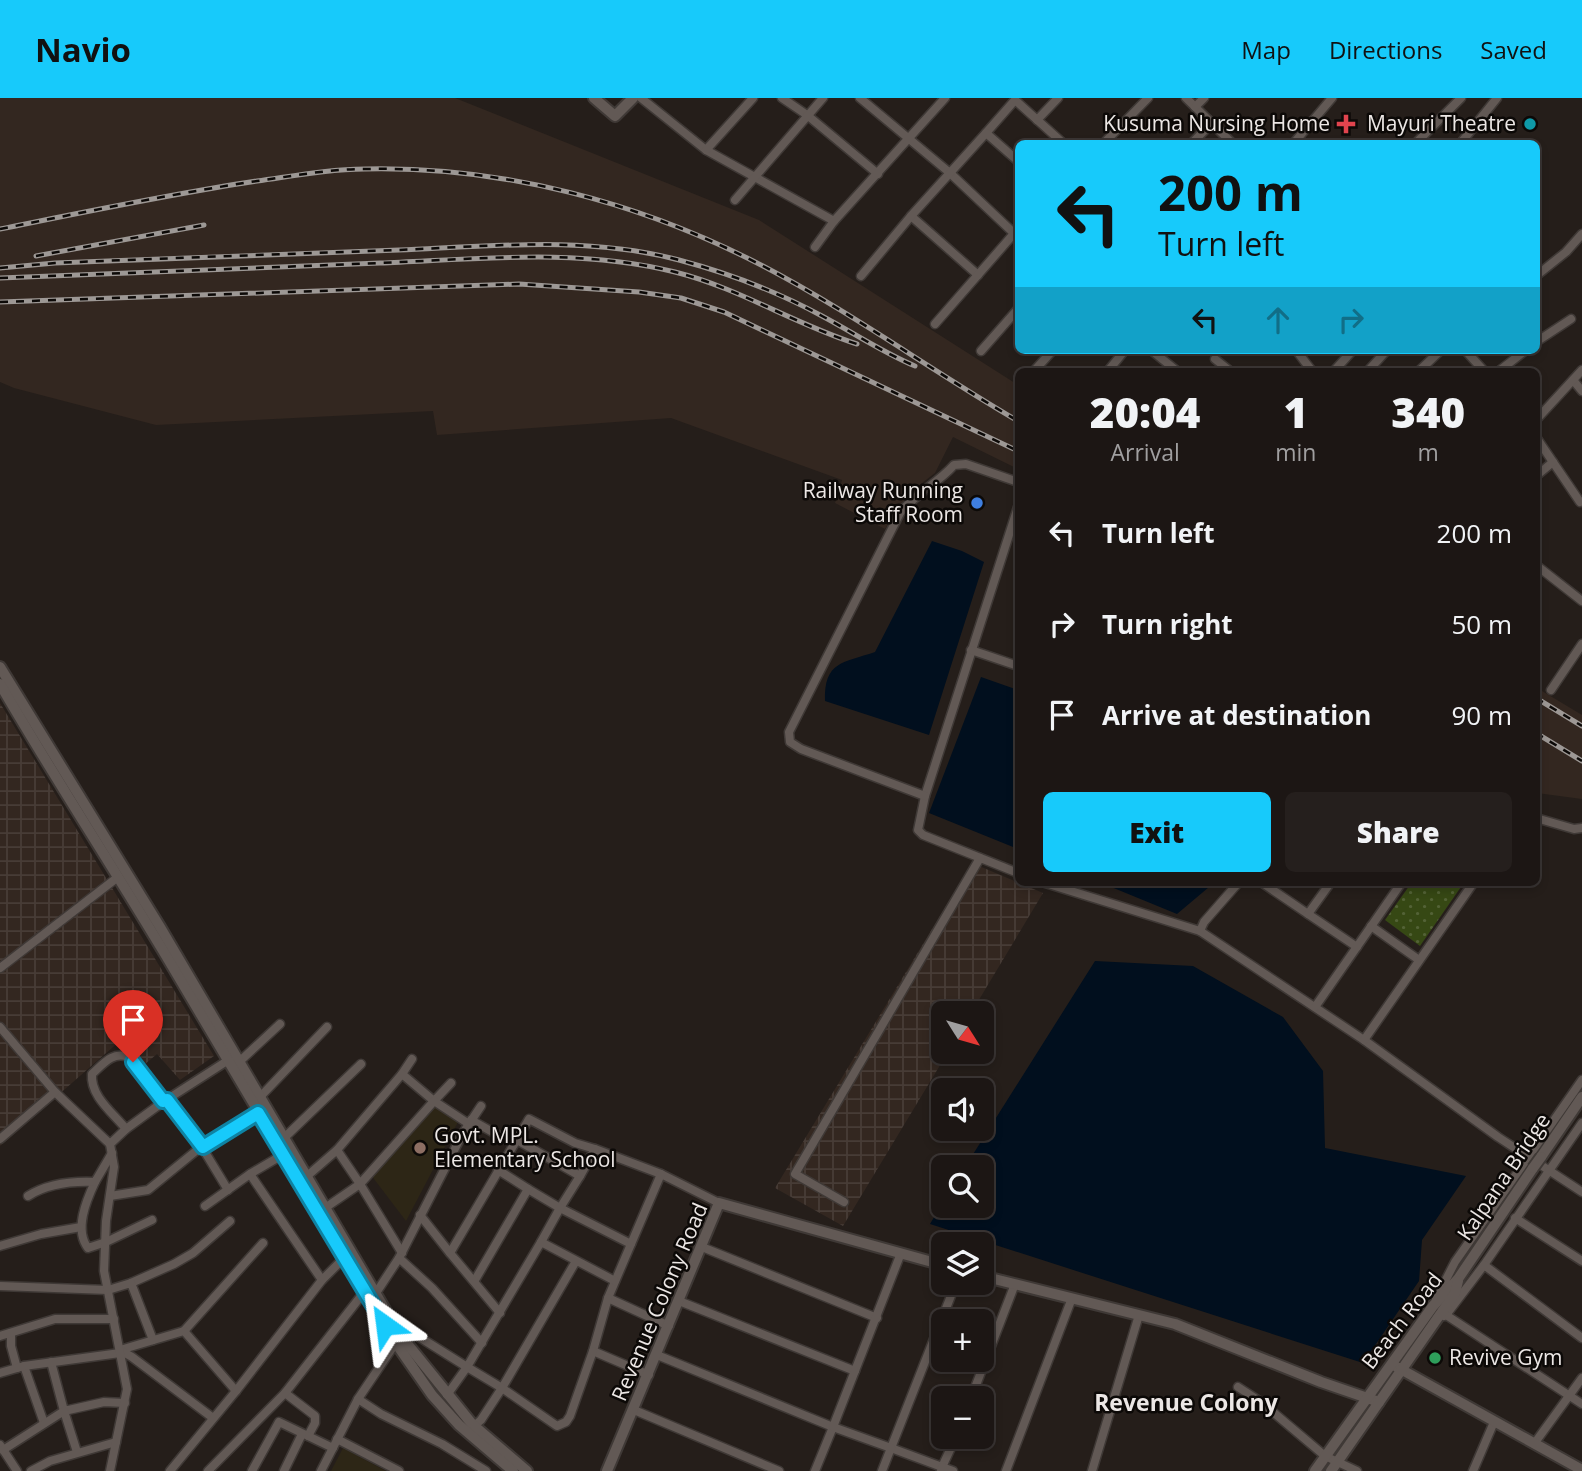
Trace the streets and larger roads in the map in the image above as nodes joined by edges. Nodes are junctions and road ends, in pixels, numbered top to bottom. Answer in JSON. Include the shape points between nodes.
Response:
{"nodes":[{"id":1,"x":594,"y":98,"type":"edge"},
{"id":2,"x":633,"y":98,"type":"edge"},
{"id":3,"x":641,"y":98,"type":"edge"},
{"id":4,"x":753,"y":98,"type":"edge"},
{"id":5,"x":782,"y":98,"type":"edge"},
{"id":6,"x":823,"y":98,"type":"edge"},
{"id":7,"x":945,"y":98,"type":"edge"},
{"id":8,"x":1058,"y":98,"type":"edge"},
{"id":9,"x":1148,"y":98,"type":"edge"},
{"id":10,"x":1186,"y":98,"type":"edge"},
{"id":11,"x":1204,"y":98,"type":"edge"},
{"id":12,"x":1332,"y":98,"type":"edge"},
{"id":13,"x":1461,"y":98,"type":"edge"},
{"id":14,"x":1497,"y":98,"type":"edge"},
{"id":15,"x":862,"y":99,"type":"edge"},
{"id":16,"x":1015,"y":99,"type":"edge"},
{"id":17,"x":1195,"y":107,"type":"junction"},
{"id":18,"x":807,"y":116,"type":"junction"},
{"id":19,"x":1037,"y":120,"type":"junction"},
{"id":20,"x":1212,"y":123,"type":"junction"},
{"id":21,"x":986,"y":133,"type":"junction"},
{"id":22,"x":909,"y":138,"type":"junction"},
{"id":23,"x":1060,"y":140,"type":"edge"},
{"id":24,"x":1107,"y":140,"type":"edge"},
{"id":25,"x":1195,"y":140,"type":"edge"},
{"id":26,"x":1229,"y":140,"type":"edge"},
{"id":27,"x":1296,"y":140,"type":"edge"},
{"id":28,"x":1419,"y":140,"type":"edge"},
{"id":29,"x":1464,"y":140,"type":"edge"},
{"id":30,"x":706,"y":150,"type":"junction"},
{"id":31,"x":1015,"y":158,"type":"edge"},
{"id":32,"x":950,"y":173,"type":"junction"},
{"id":33,"x":878,"y":174,"type":"junction"},
{"id":34,"x":755,"y":177,"type":"junction"},
{"id":35,"x":735,"y":200,"type":"dead end"},
{"id":36,"x":911,"y":216,"type":"junction"},
{"id":37,"x":834,"y":221,"type":"junction"},
{"id":38,"x":1015,"y":231,"type":"edge"},
{"id":39,"x":1582,"y":234,"type":"edge"},
{"id":40,"x":1015,"y":235,"type":"edge"},
{"id":41,"x":815,"y":247,"type":"dead end"},
{"id":42,"x":1540,"y":273,"type":"edge"},
{"id":43,"x":978,"y":275,"type":"junction"},
{"id":44,"x":862,"y":276,"type":"dead end"},
{"id":45,"x":1015,"y":312,"type":"edge"},
{"id":46,"x":1571,"y":319,"type":"dead end"},
{"id":47,"x":935,"y":324,"type":"dead end"},
{"id":48,"x":1540,"y":339,"type":"edge"},
{"id":49,"x":981,"y":351,"type":"dead end"},
{"id":50,"x":1049,"y":354,"type":"edge"},
{"id":51,"x":1156,"y":354,"type":"edge"},
{"id":52,"x":1299,"y":354,"type":"edge"},
{"id":53,"x":1349,"y":354,"type":"edge"},
{"id":54,"x":1383,"y":354,"type":"edge"},
{"id":55,"x":1437,"y":354,"type":"edge"},
{"id":56,"x":1521,"y":354,"type":"edge"},
{"id":57,"x":1215,"y":359,"type":"dead end"},
{"id":58,"x":1037,"y":368,"type":"edge"},
{"id":59,"x":1173,"y":368,"type":"edge"},
{"id":60,"x":1226,"y":368,"type":"edge"},
{"id":61,"x":1310,"y":368,"type":"edge"},
{"id":62,"x":1337,"y":368,"type":"edge"},
{"id":63,"x":1371,"y":368,"type":"edge"},
{"id":64,"x":1422,"y":368,"type":"edge"},
{"id":65,"x":1503,"y":368,"type":"edge"},
{"id":66,"x":1582,"y":370,"type":"edge"},
{"id":67,"x":1573,"y":380,"type":"junction"},
{"id":68,"x":1582,"y":391,"type":"edge"},
{"id":69,"x":1540,"y":416,"type":"edge"},
{"id":70,"x":1540,"y":443,"type":"edge"},
{"id":71,"x":1553,"y":461,"type":"junction"},
{"id":72,"x":1540,"y":472,"type":"edge"},
{"id":73,"x":1015,"y":481,"type":"edge"},
{"id":74,"x":1581,"y":502,"type":"edge"},
{"id":75,"x":1015,"y":516,"type":"edge"},
{"id":76,"x":1540,"y":568,"type":"edge"},
{"id":77,"x":1582,"y":601,"type":"edge"},
{"id":78,"x":1582,"y":644,"type":"edge"},
{"id":79,"x":971,"y":650,"type":"junction"},
{"id":80,"x":1015,"y":665,"type":"edge"},
{"id":81,"x":0,"y":667,"type":"edge"},
{"id":82,"x":0,"y":684,"type":"edge"},
{"id":83,"x":1552,"y":690,"type":"dead end"},
{"id":84,"x":925,"y":796,"type":"junction"},
{"id":85,"x":1540,"y":819,"type":"edge"},
{"id":86,"x":1582,"y":828,"type":"edge"},
{"id":87,"x":980,"y":858,"type":"junction"},
{"id":88,"x":1015,"y":872,"type":"edge"},
{"id":89,"x":118,"y":877,"type":"junction"},
{"id":90,"x":1055,"y":886,"type":"edge"},
{"id":91,"x":1236,"y":886,"type":"edge"},
{"id":92,"x":1267,"y":886,"type":"edge"},
{"id":93,"x":1328,"y":886,"type":"edge"},
{"id":94,"x":1399,"y":886,"type":"edge"},
{"id":95,"x":1469,"y":886,"type":"edge"},
{"id":96,"x":1308,"y":914,"type":"junction"},
{"id":97,"x":1371,"y":926,"type":"junction"},
{"id":98,"x":1200,"y":931,"type":"junction"},
{"id":99,"x":1357,"y":947,"type":"junction"},
{"id":100,"x":1419,"y":960,"type":"junction"},
{"id":101,"x":0,"y":968,"type":"edge"},
{"id":102,"x":1315,"y":1007,"type":"junction"},
{"id":103,"x":280,"y":1024,"type":"dead end"},
{"id":104,"x":0,"y":1027,"type":"edge"},
{"id":105,"x":327,"y":1027,"type":"dead end"},
{"id":106,"x":1364,"y":1040,"type":"junction"},
{"id":107,"x":412,"y":1059,"type":"dead end"},
{"id":108,"x":227,"y":1061,"type":"junction"},
{"id":109,"x":239,"y":1062,"type":"junction"},
{"id":110,"x":360,"y":1064,"type":"dead end"},
{"id":111,"x":402,"y":1074,"type":"junction"},
{"id":112,"x":1582,"y":1080,"type":"edge"},
{"id":113,"x":451,"y":1083,"type":"dead end"},
{"id":114,"x":55,"y":1092,"type":"junction"},
{"id":115,"x":260,"y":1097,"type":"junction"},
{"id":116,"x":1582,"y":1097,"type":"edge"},
{"id":117,"x":165,"y":1100,"type":"junction"},
{"id":118,"x":434,"y":1101,"type":"junction"},
{"id":119,"x":481,"y":1106,"type":"dead end"},
{"id":120,"x":262,"y":1111,"type":"junction"},
{"id":121,"x":470,"y":1122,"type":"junction"},
{"id":122,"x":1582,"y":1123,"type":"edge"},
{"id":123,"x":126,"y":1129,"type":"junction"},
{"id":124,"x":0,"y":1139,"type":"edge"},
{"id":125,"x":283,"y":1139,"type":"junction"},
{"id":126,"x":515,"y":1142,"type":"junction"},
{"id":127,"x":110,"y":1144,"type":"junction"},
{"id":128,"x":203,"y":1147,"type":"junction"},
{"id":129,"x":594,"y":1149,"type":"junction"},
{"id":130,"x":337,"y":1150,"type":"junction"},
{"id":131,"x":112,"y":1153,"type":"junction"},
{"id":132,"x":284,"y":1154,"type":"junction"},
{"id":133,"x":1534,"y":1161,"type":"junction"},
{"id":134,"x":498,"y":1170,"type":"junction"},
{"id":135,"x":1549,"y":1170,"type":"junction"},
{"id":136,"x":250,"y":1174,"type":"junction"},
{"id":137,"x":661,"y":1174,"type":"junction"},
{"id":138,"x":580,"y":1176,"type":"junction"},
{"id":139,"x":306,"y":1177,"type":"junction"},
{"id":140,"x":95,"y":1182,"type":"junction"},
{"id":141,"x":360,"y":1184,"type":"junction"},
{"id":142,"x":228,"y":1189,"type":"junction"},
{"id":143,"x":528,"y":1189,"type":"junction"},
{"id":144,"x":1582,"y":1192,"type":"edge"},
{"id":145,"x":28,"y":1196,"type":"dead end"},
{"id":146,"x":110,"y":1196,"type":"junction"},
{"id":147,"x":844,"y":1202,"type":"dead end"},
{"id":148,"x":719,"y":1203,"type":"junction"},
{"id":149,"x":205,"y":1206,"type":"dead end"},
{"id":150,"x":325,"y":1208,"type":"junction"},
{"id":151,"x":560,"y":1208,"type":"junction"},
{"id":152,"x":421,"y":1215,"type":"junction"},
{"id":153,"x":1514,"y":1218,"type":"junction"},
{"id":154,"x":152,"y":1220,"type":"dead end"},
{"id":155,"x":230,"y":1221,"type":"dead end"},
{"id":156,"x":81,"y":1227,"type":"junction"},
{"id":157,"x":106,"y":1242,"type":"junction"},
{"id":158,"x":541,"y":1242,"type":"junction"},
{"id":159,"x":263,"y":1243,"type":"dead end"},
{"id":160,"x":631,"y":1244,"type":"junction"},
{"id":161,"x":0,"y":1246,"type":"edge"},
{"id":162,"x":702,"y":1247,"type":"junction"},
{"id":163,"x":450,"y":1253,"type":"junction"},
{"id":164,"x":901,"y":1253,"type":"junction"},
{"id":165,"x":401,"y":1255,"type":"junction"},
{"id":166,"x":345,"y":1258,"type":"junction"},
{"id":167,"x":576,"y":1261,"type":"junction"},
{"id":168,"x":1582,"y":1261,"type":"edge"},
{"id":169,"x":931,"y":1262,"type":"edge"},
{"id":170,"x":1484,"y":1265,"type":"junction"},
{"id":171,"x":994,"y":1279,"type":"edge"},
{"id":172,"x":1458,"y":1279,"type":"junction"},
{"id":173,"x":321,"y":1280,"type":"junction"},
{"id":174,"x":475,"y":1280,"type":"junction"},
{"id":175,"x":615,"y":1281,"type":"junction"},
{"id":176,"x":131,"y":1283,"type":"junction"},
{"id":177,"x":1015,"y":1284,"type":"junction"},
{"id":178,"x":0,"y":1286,"type":"edge"},
{"id":179,"x":108,"y":1290,"type":"junction"},
{"id":180,"x":370,"y":1292,"type":"junction"},
{"id":181,"x":951,"y":1295,"type":"edge"},
{"id":182,"x":608,"y":1298,"type":"junction"},
{"id":183,"x":1072,"y":1298,"type":"junction"},
{"id":184,"x":680,"y":1301,"type":"junction"},
{"id":185,"x":1433,"y":1306,"type":"junction"},
{"id":186,"x":500,"y":1312,"type":"junction"},
{"id":187,"x":1139,"y":1315,"type":"junction"},
{"id":188,"x":1446,"y":1315,"type":"junction"},
{"id":189,"x":877,"y":1318,"type":"junction"},
{"id":190,"x":114,"y":1320,"type":"junction"},
{"id":191,"x":392,"y":1320,"type":"junction"},
{"id":192,"x":1435,"y":1321,"type":"junction"},
{"id":193,"x":669,"y":1326,"type":"junction"},
{"id":194,"x":184,"y":1331,"type":"junction"},
{"id":195,"x":11,"y":1333,"type":"junction"},
{"id":196,"x":0,"y":1336,"type":"edge"},
{"id":197,"x":1582,"y":1338,"type":"edge"},
{"id":198,"x":153,"y":1340,"type":"junction"},
{"id":199,"x":398,"y":1340,"type":"junction"},
{"id":200,"x":482,"y":1343,"type":"junction"},
{"id":201,"x":120,"y":1351,"type":"junction"},
{"id":202,"x":593,"y":1351,"type":"junction"},
{"id":203,"x":657,"y":1355,"type":"junction"},
{"id":204,"x":51,"y":1362,"type":"junction"},
{"id":205,"x":21,"y":1367,"type":"junction"},
{"id":206,"x":467,"y":1367,"type":"junction"},
{"id":207,"x":1396,"y":1367,"type":"junction"},
{"id":208,"x":855,"y":1371,"type":"junction"},
{"id":209,"x":0,"y":1373,"type":"edge"},
{"id":210,"x":649,"y":1375,"type":"junction"},
{"id":211,"x":1582,"y":1378,"type":"edge"},
{"id":212,"x":976,"y":1386,"type":"edge"},
{"id":213,"x":1238,"y":1387,"type":"dead end"},
{"id":214,"x":502,"y":1388,"type":"junction"},
{"id":215,"x":236,"y":1391,"type":"junction"},
{"id":216,"x":285,"y":1393,"type":"junction"},
{"id":217,"x":447,"y":1395,"type":"junction"},
{"id":218,"x":1569,"y":1396,"type":"junction"},
{"id":219,"x":1366,"y":1398,"type":"junction"},
{"id":220,"x":358,"y":1399,"type":"junction"},
{"id":221,"x":1378,"y":1402,"type":"junction"},
{"id":222,"x":125,"y":1403,"type":"junction"},
{"id":223,"x":1582,"y":1404,"type":"edge"},
{"id":224,"x":634,"y":1410,"type":"junction"},
{"id":225,"x":64,"y":1411,"type":"junction"},
{"id":226,"x":265,"y":1412,"type":"junction"},
{"id":227,"x":213,"y":1418,"type":"junction"},
{"id":228,"x":279,"y":1422,"type":"junction"},
{"id":229,"x":1494,"y":1422,"type":"junction"},
{"id":230,"x":44,"y":1423,"type":"junction"},
{"id":231,"x":474,"y":1426,"type":"junction"},
{"id":232,"x":833,"y":1427,"type":"junction"},
{"id":233,"x":305,"y":1435,"type":"junction"},
{"id":234,"x":337,"y":1439,"type":"junction"},
{"id":235,"x":116,"y":1442,"type":"junction"},
{"id":236,"x":1534,"y":1444,"type":"junction"},
{"id":237,"x":2,"y":1448,"type":"edge"},
{"id":238,"x":333,"y":1448,"type":"junction"},
{"id":239,"x":891,"y":1448,"type":"junction"},
{"id":240,"x":951,"y":1449,"type":"edge"},
{"id":241,"x":77,"y":1452,"type":"junction"},
{"id":242,"x":1325,"y":1456,"type":"junction"},
{"id":243,"x":757,"y":1462,"type":"junction"},
{"id":244,"x":1334,"y":1466,"type":"edge"},
{"id":245,"x":942,"y":1469,"type":"edge"},
{"id":246,"x":1582,"y":1470,"type":"edge"},
{"id":247,"x":17,"y":1471,"type":"edge"},
{"id":248,"x":32,"y":1471,"type":"edge"},
{"id":249,"x":110,"y":1471,"type":"edge"},
{"id":250,"x":170,"y":1471,"type":"edge"},
{"id":251,"x":208,"y":1471,"type":"edge"},
{"id":252,"x":252,"y":1471,"type":"edge"},
{"id":253,"x":284,"y":1471,"type":"edge"},
{"id":254,"x":321,"y":1471,"type":"edge"},
{"id":255,"x":399,"y":1471,"type":"edge"},
{"id":256,"x":486,"y":1471,"type":"edge"},
{"id":257,"x":513,"y":1471,"type":"edge"},
{"id":258,"x":527,"y":1471,"type":"edge"},
{"id":259,"x":607,"y":1471,"type":"edge"},
{"id":260,"x":753,"y":1471,"type":"edge"},
{"id":261,"x":779,"y":1471,"type":"edge"},
{"id":262,"x":815,"y":1471,"type":"edge"},
{"id":263,"x":882,"y":1471,"type":"edge"},
{"id":264,"x":953,"y":1471,"type":"edge"},
{"id":265,"x":1006,"y":1471,"type":"edge"},
{"id":266,"x":1092,"y":1471,"type":"edge"},
{"id":267,"x":1315,"y":1471,"type":"edge"},
{"id":268,"x":1357,"y":1471,"type":"edge"},
{"id":269,"x":1473,"y":1471,"type":"edge"}],
"edges":[{"from":1,"to":2,"type":"street","via":[[615,116]]},
{"from":3,"to":30,"type":"street"},
{"from":4,"to":30,"type":"street"},
{"from":5,"to":18,"type":"street"},
{"from":6,"to":18,"type":"street"},
{"from":7,"to":22,"type":"street"},
{"from":8,"to":19,"type":"street"},
{"from":9,"to":24,"type":"street"},
{"from":10,"to":17,"type":"street"},
{"from":11,"to":17,"type":"street"},
{"from":12,"to":27,"type":"street"},
{"from":13,"to":28,"type":"street"},
{"from":14,"to":29,"type":"street"},
{"from":15,"to":22,"type":"street"},
{"from":16,"to":19,"type":"street"},
{"from":16,"to":21,"type":"street"},
{"from":17,"to":20,"type":"street"},
{"from":18,"to":33,"type":"street"},
{"from":18,"to":34,"type":"street"},
{"from":19,"to":23,"type":"street"},
{"from":20,"to":25,"type":"street"},
{"from":20,"to":26,"type":"street"},
{"from":21,"to":31,"type":"street"},
{"from":21,"to":32,"type":"street"},
{"from":22,"to":32,"type":"street"},
{"from":22,"to":33,"type":"street"},
{"from":30,"to":34,"type":"street"},
{"from":32,"to":36,"type":"street"},
{"from":32,"to":38,"type":"street"},
{"from":33,"to":37,"type":"street"},
{"from":34,"to":35,"type":"street"},
{"from":34,"to":37,"type":"street"},
{"from":36,"to":43,"type":"street"},
{"from":36,"to":44,"type":"street"},
{"from":37,"to":41,"type":"street"},
{"from":39,"to":42,"type":"street"},
{"from":40,"to":43,"type":"street"},
{"from":43,"to":47,"type":"street"},
{"from":45,"to":49,"type":"street"},
{"from":46,"to":48,"type":"street"},
{"from":50,"to":58,"type":"street"},
{"from":51,"to":59,"type":"street"},
{"from":52,"to":61,"type":"street"},
{"from":53,"to":62,"type":"street"},
{"from":54,"to":63,"type":"street"},
{"from":55,"to":64,"type":"street"},
{"from":56,"to":65,"type":"street"},
{"from":57,"to":60,"type":"street"},
{"from":66,"to":67,"type":"street"},
{"from":67,"to":68,"type":"street"},
{"from":67,"to":69,"type":"street"},
{"from":70,"to":71,"type":"street"},
{"from":71,"to":72,"type":"street"},
{"from":71,"to":74,"type":"street"},
{"from":73,"to":84,"type":"street","via":[[965,464],[954,465],[940,481],[911,500],[900,513],[789,732],[790,741],[801,749]]},
{"from":75,"to":79,"type":"street"},
{"from":76,"to":77,"type":"street"},
{"from":78,"to":83,"type":"street"},
{"from":79,"to":80,"type":"street"},
{"from":79,"to":84,"type":"street"},
{"from":81,"to":109,"type":"street"},
{"from":82,"to":89,"type":"street"},
{"from":84,"to":87,"type":"street","via":[[918,830]]},
{"from":85,"to":86,"type":"street","via":[[1574,830]]},
{"from":87,"to":88,"type":"street"},
{"from":87,"to":147,"type":"street","via":[[795,1174]]},
{"from":89,"to":101,"type":"street"},
{"from":89,"to":108,"type":"street"},
{"from":90,"to":98,"type":"street"},
{"from":91,"to":98,"type":"street"},
{"from":92,"to":96,"type":"street"},
{"from":93,"to":96,"type":"street"},
{"from":94,"to":97,"type":"street"},
{"from":95,"to":100,"type":"street"},
{"from":96,"to":99,"type":"street"},
{"from":97,"to":99,"type":"street"},
{"from":97,"to":100,"type":"street"},
{"from":98,"to":102,"type":"street"},
{"from":99,"to":102,"type":"street"},
{"from":100,"to":106,"type":"street"},
{"from":102,"to":106,"type":"street"},
{"from":103,"to":109,"type":"street"},
{"from":104,"to":114,"type":"street"},
{"from":105,"to":115,"type":"street"},
{"from":106,"to":133,"type":"street"},
{"from":107,"to":111,"type":"street"},
{"from":108,"to":117,"type":"street"},
{"from":108,"to":120,"type":"street"},
{"from":109,"to":115,"type":"street"},
{"from":110,"to":125,"type":"street"},
{"from":111,"to":118,"type":"street"},
{"from":111,"to":130,"type":"street"},
{"from":112,"to":133,"type":"street"},
{"from":113,"to":118,"type":"street"},
{"from":114,"to":124,"type":"street"},
{"from":114,"to":127,"type":"street"},
{"from":115,"to":120,"type":"street"},
{"from":116,"to":133,"type":"street","name":"Kalpana Bridge"},
{"from":117,"to":123,"type":"street"},
{"from":117,"to":123,"type":"street","via":[[128,1057],[110,1058],[92,1074],[91,1083]]},
{"from":117,"to":128,"type":"street"},
{"from":118,"to":121,"type":"street"},
{"from":118,"to":141,"type":"street"},
{"from":119,"to":121,"type":"street"},
{"from":120,"to":125,"type":"street"},
{"from":120,"to":128,"type":"street"},
{"from":120,"to":132,"type":"street"},
{"from":121,"to":126,"type":"street"},
{"from":121,"to":152,"type":"street"},
{"from":122,"to":135,"type":"street"},
{"from":123,"to":127,"type":"street"},
{"from":125,"to":139,"type":"street"},
{"from":126,"to":129,"type":"street","via":[[529,1119]]},
{"from":126,"to":134,"type":"street"},
{"from":126,"to":138,"type":"street"},
{"from":127,"to":131,"type":"street"},
{"from":128,"to":142,"type":"street"},
{"from":128,"to":146,"type":"street","via":[[148,1190]]},
{"from":129,"to":137,"type":"street"},
{"from":129,"to":138,"type":"street"},
{"from":130,"to":139,"type":"street"},
{"from":130,"to":141,"type":"street"},
{"from":131,"to":140,"type":"street"},
{"from":131,"to":146,"type":"street"},
{"from":132,"to":136,"type":"street"},
{"from":132,"to":166,"type":"street"},
{"from":133,"to":135,"type":"street"},
{"from":133,"to":172,"type":"street","name":"Kalpana Bridge"},
{"from":133,"to":185,"type":"street","via":[[1455,1262]]},
{"from":134,"to":143,"type":"street"},
{"from":134,"to":163,"type":"street"},
{"from":135,"to":144,"type":"street"},
{"from":135,"to":153,"type":"street"},
{"from":136,"to":142,"type":"street"},
{"from":136,"to":173,"type":"street"},
{"from":137,"to":148,"type":"street"},
{"from":137,"to":160,"type":"street"},
{"from":138,"to":151,"type":"street"},
{"from":139,"to":150,"type":"street"},
{"from":140,"to":145,"type":"street","via":[[62,1184]]},
{"from":140,"to":156,"type":"street"},
{"from":141,"to":150,"type":"street"},
{"from":141,"to":165,"type":"street"},
{"from":142,"to":149,"type":"street"},
{"from":143,"to":151,"type":"street"},
{"from":143,"to":174,"type":"street"},
{"from":146,"to":157,"type":"street"},
{"from":148,"to":162,"type":"street","name":"Revenue Colony Road"},
{"from":148,"to":164,"type":"street","name":"Revenue Colony Road"},
{"from":150,"to":180,"type":"street"},
{"from":151,"to":158,"type":"street"},
{"from":151,"to":160,"type":"street"},
{"from":152,"to":163,"type":"street"},
{"from":152,"to":165,"type":"street"},
{"from":153,"to":168,"type":"street"},
{"from":153,"to":170,"type":"street"},
{"from":154,"to":157,"type":"street"},
{"from":155,"to":176,"type":"street","via":[[174,1264]]},
{"from":156,"to":157,"type":"street","via":[[88,1248]]},
{"from":156,"to":161,"type":"street"},
{"from":157,"to":179,"type":"street"},
{"from":158,"to":167,"type":"street"},
{"from":158,"to":186,"type":"street"},
{"from":159,"to":194,"type":"street"},
{"from":160,"to":175,"type":"street"},
{"from":162,"to":184,"type":"street","name":"Revenue Colony Road"},
{"from":162,"to":189,"type":"street"},
{"from":163,"to":174,"type":"street"},
{"from":164,"to":169,"type":"street","name":"Revenue Colony Road"},
{"from":164,"to":189,"type":"street"},
{"from":165,"to":180,"type":"street"},
{"from":165,"to":200,"type":"street"},
{"from":166,"to":173,"type":"street"},
{"from":166,"to":180,"type":"street"},
{"from":167,"to":175,"type":"street"},
{"from":167,"to":214,"type":"street"},
{"from":170,"to":188,"type":"street"},
{"from":170,"to":197,"type":"street"},
{"from":171,"to":177,"type":"street"},
{"from":172,"to":185,"type":"street","name":"Beach Road"},
{"from":172,"to":192,"type":"street","name":"Beach Road","via":[[1455,1293]]},
{"from":173,"to":215,"type":"street"},
{"from":174,"to":186,"type":"street"},
{"from":175,"to":182,"type":"street"},
{"from":176,"to":179,"type":"street"},
{"from":176,"to":198,"type":"street"},
{"from":177,"to":183,"type":"street"},
{"from":177,"to":212,"type":"street"},
{"from":178,"to":179,"type":"street"},
{"from":179,"to":190,"type":"street"},
{"from":180,"to":191,"type":"street"},
{"from":180,"to":199,"type":"street"},
{"from":180,"to":216,"type":"street"},
{"from":181,"to":239,"type":"street"},
{"from":182,"to":193,"type":"street"},
{"from":182,"to":202,"type":"street"},
{"from":183,"to":187,"type":"street"},
{"from":183,"to":265,"type":"street"},
{"from":184,"to":193,"type":"street","name":"Revenue Colony Road"},
{"from":184,"to":208,"type":"street"},
{"from":185,"to":207,"type":"street","name":"Beach Road"},
{"from":186,"to":200,"type":"street"},
{"from":187,"to":219,"type":"street","via":[[1175,1324]]},
{"from":187,"to":266,"type":"street"},
{"from":188,"to":192,"type":"street"},
{"from":188,"to":218,"type":"street"},
{"from":189,"to":208,"type":"street"},
{"from":190,"to":195,"type":"street","via":[[55,1319]]},
{"from":190,"to":201,"type":"street"},
{"from":191,"to":199,"type":"street"},
{"from":191,"to":206,"type":"street"},
{"from":192,"to":207,"type":"street","name":"Beach Road"},
{"from":193,"to":203,"type":"street","name":"Revenue Colony Road"},
{"from":194,"to":198,"type":"street"},
{"from":194,"to":215,"type":"street"},
{"from":195,"to":196,"type":"street"},
{"from":195,"to":205,"type":"street"},
{"from":198,"to":201,"type":"street"},
{"from":199,"to":217,"type":"street"},
{"from":199,"to":220,"type":"street"},
{"from":199,"to":257,"type":"street","via":[[432,1395]]},
{"from":200,"to":206,"type":"street"},
{"from":201,"to":204,"type":"street"},
{"from":201,"to":222,"type":"street"},
{"from":201,"to":227,"type":"street"},
{"from":202,"to":210,"type":"street"},
{"from":202,"to":214,"type":"street","via":[[570,1416],[561,1425]]},
{"from":203,"to":210,"type":"street","name":"Revenue Colony Road"},
{"from":203,"to":232,"type":"street"},
{"from":204,"to":205,"type":"street"},
{"from":204,"to":225,"type":"street"},
{"from":205,"to":209,"type":"street"},
{"from":205,"to":230,"type":"street"},
{"from":206,"to":214,"type":"street"},
{"from":206,"to":217,"type":"street"},
{"from":207,"to":219,"type":"street","name":"Beach Road"},
{"from":207,"to":221,"type":"street","name":"Beach Road"},
{"from":207,"to":229,"type":"street"},
{"from":208,"to":232,"type":"street"},
{"from":210,"to":224,"type":"street","name":"Revenue Colony Road"},
{"from":211,"to":218,"type":"street"},
{"from":213,"to":242,"type":"street"},
{"from":214,"to":231,"type":"street"},
{"from":215,"to":227,"type":"street"},
{"from":216,"to":226,"type":"street"},
{"from":216,"to":233,"type":"street","via":[[315,1416]]},
{"from":217,"to":231,"type":"street"},
{"from":218,"to":223,"type":"street"},
{"from":218,"to":236,"type":"street"},
{"from":219,"to":221,"type":"street"},
{"from":219,"to":242,"type":"street","name":"Beach Road"},
{"from":220,"to":234,"type":"street"},
{"from":220,"to":256,"type":"street"},
{"from":221,"to":244,"type":"street","name":"Beach Road"},
{"from":222,"to":225,"type":"street","via":[[104,1402]]},
{"from":222,"to":235,"type":"street"},
{"from":224,"to":243,"type":"street"},
{"from":224,"to":259,"type":"street","name":"Revenue Colony Road"},
{"from":225,"to":230,"type":"street"},
{"from":225,"to":241,"type":"street"},
{"from":226,"to":228,"type":"street"},
{"from":226,"to":251,"type":"street"},
{"from":227,"to":250,"type":"street"},
{"from":228,"to":233,"type":"street"},
{"from":228,"to":252,"type":"street"},
{"from":229,"to":236,"type":"street"},
{"from":229,"to":269,"type":"street"},
{"from":230,"to":237,"type":"street"},
{"from":231,"to":258,"type":"street"},
{"from":232,"to":239,"type":"street"},
{"from":232,"to":262,"type":"street"},
{"from":233,"to":238,"type":"street"},
{"from":233,"to":253,"type":"street"},
{"from":234,"to":238,"type":"street"},
{"from":234,"to":255,"type":"street"},
{"from":235,"to":241,"type":"street"},
{"from":235,"to":249,"type":"street"},
{"from":236,"to":246,"type":"street"},
{"from":237,"to":247,"type":"street"},
{"from":238,"to":254,"type":"street"},
{"from":239,"to":245,"type":"street"},
{"from":239,"to":263,"type":"street"},
{"from":240,"to":245,"type":"street"},
{"from":241,"to":248,"type":"street"},
{"from":242,"to":244,"type":"street"},
{"from":242,"to":267,"type":"street","name":"Beach Road"},
{"from":243,"to":260,"type":"street"},
{"from":243,"to":261,"type":"street"},
{"from":244,"to":268,"type":"street"},
{"from":245,"to":264,"type":"street"}]}
